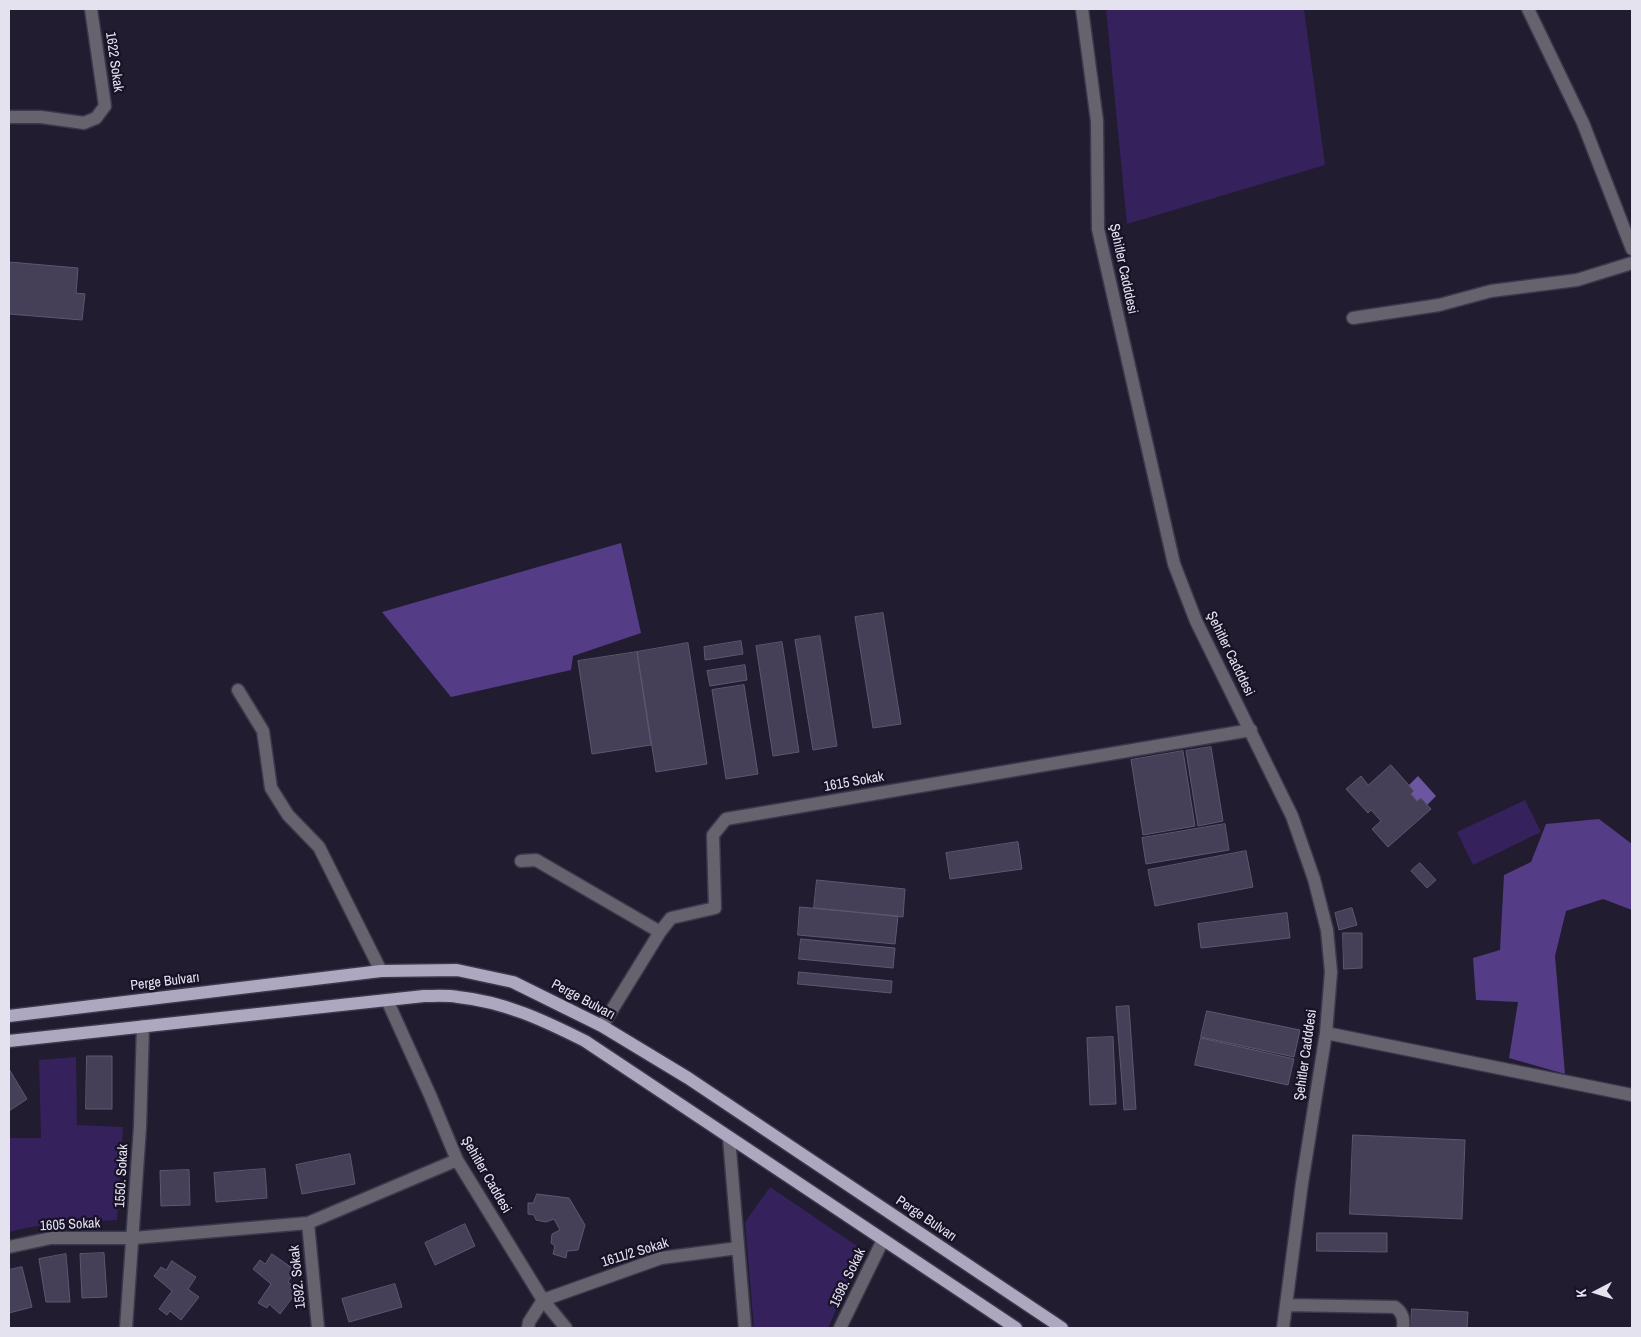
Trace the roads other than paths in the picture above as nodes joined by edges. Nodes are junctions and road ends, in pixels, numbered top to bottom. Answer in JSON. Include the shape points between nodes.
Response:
{"nodes":[{"id":1,"x":91,"y":9,"type":"edge"},
{"id":2,"x":1082,"y":9,"type":"edge"},
{"id":3,"x":1528,"y":9,"type":"edge"},
{"id":4,"x":9,"y":117,"type":"edge"},
{"id":5,"x":1632,"y":249,"type":"edge"},
{"id":6,"x":1632,"y":263,"type":"edge"},
{"id":7,"x":1353,"y":318,"type":"dead end"},
{"id":8,"x":238,"y":690,"type":"dead end"},
{"id":9,"x":1251,"y":730,"type":"junction"},
{"id":10,"x":521,"y":861,"type":"dead end"},
{"id":11,"x":660,"y":932,"type":"junction"},
{"id":12,"x":381,"y":971,"type":"junction"},
{"id":13,"x":387,"y":1000,"type":"junction"},
{"id":14,"x":9,"y":1016,"type":"edge"},
{"id":15,"x":143,"y":1026,"type":"junction"},
{"id":16,"x":602,"y":1026,"type":"junction"},
{"id":17,"x":1326,"y":1033,"type":"junction"},
{"id":18,"x":9,"y":1041,"type":"edge"},
{"id":19,"x":1632,"y":1095,"type":"edge"},
{"id":20,"x":730,"y":1138,"type":"junction"},
{"id":21,"x":457,"y":1160,"type":"junction"},
{"id":22,"x":308,"y":1224,"type":"junction"},
{"id":23,"x":134,"y":1238,"type":"junction"},
{"id":24,"x":883,"y":1240,"type":"junction"},
{"id":25,"x":9,"y":1247,"type":"edge"},
{"id":26,"x":738,"y":1248,"type":"junction"},
{"id":27,"x":543,"y":1300,"type":"junction"},
{"id":28,"x":1288,"y":1306,"type":"junction"},
{"id":29,"x":126,"y":1328,"type":"edge"},
{"id":30,"x":318,"y":1328,"type":"edge"},
{"id":31,"x":528,"y":1328,"type":"edge"},
{"id":32,"x":566,"y":1328,"type":"edge"},
{"id":33,"x":745,"y":1328,"type":"edge"},
{"id":34,"x":840,"y":1328,"type":"edge"},
{"id":35,"x":1016,"y":1328,"type":"edge"},
{"id":36,"x":1062,"y":1328,"type":"edge"},
{"id":37,"x":1279,"y":1328,"type":"edge"},
{"id":38,"x":1283,"y":1328,"type":"edge"},
{"id":39,"x":1290,"y":1328,"type":"edge"},
{"id":40,"x":1403,"y":1328,"type":"edge"}],
"edges":[{"from":1,"to":4,"type":"street","name":"1622 Sokak","via":[[105,106],[96,118],[84,123],[41,117]]},
{"from":2,"to":9,"type":"street","name":"Şehitler Cadddesi","via":[[1097,121],[1098,229],[1174,564],[1196,621]]},
{"from":3,"to":5,"type":"street","via":[[1583,124]]},
{"from":6,"to":7,"type":"street","via":[[1577,280],[1490,291],[1439,305]]},
{"from":8,"to":12,"type":"street","via":[[263,731],[271,788],[288,814],[319,847]]},
{"from":9,"to":11,"type":"street","name":"1615 Sokak","via":[[726,819],[713,835],[715,908],[671,918]]},
{"from":9,"to":17,"type":"street","name":"Şehitler Cadddesi","via":[[1292,816],[1320,899],[1331,972]]},
{"from":10,"to":11,"type":"street","via":[[536,860]]},
{"from":11,"to":16,"type":"street","name":"1615 Sokak"},
{"from":12,"to":14,"type":"main road","name":"Perge Bulvarı"},
{"from":12,"to":16,"type":"main road","name":"Perge Bulvarı","via":[[457,970],[514,982]]},
{"from":13,"to":15,"type":"main road"},
{"from":13,"to":20,"type":"main road","via":[[458,996],[499,1004],[534,1016],[585,1041]]},
{"from":13,"to":21,"type":"street","name":"Şehitler Caddesi"},
{"from":15,"to":18,"type":"main road"},
{"from":15,"to":23,"type":"street","name":"1550. Sokak"},
{"from":16,"to":36,"type":"main road","name":"Perge Bulvarı","via":[[688,1078]]},
{"from":17,"to":19,"type":"street"},
{"from":17,"to":28,"type":"street","name":"Şehitler Cadddesi","via":[[1302,1183]]},
{"from":20,"to":24,"type":"main road"},
{"from":20,"to":26,"type":"street"},
{"from":21,"to":22,"type":"street","name":"1605 Sokak"},
{"from":21,"to":27,"type":"street","name":"Şehitler Caddesi"},
{"from":22,"to":23,"type":"street","name":"1605 Sokak"},
{"from":22,"to":30,"type":"street","name":"1592. Sokak"},
{"from":23,"to":25,"type":"street","name":"1605 Sokak","via":[[51,1238]]},
{"from":23,"to":29,"type":"street","name":"1550. Sokak"},
{"from":24,"to":34,"type":"street","name":"1598. Sokak"},
{"from":24,"to":35,"type":"main road"},
{"from":26,"to":27,"type":"street","name":"1611/2 Sokak","via":[[661,1258]]},
{"from":26,"to":33,"type":"street"},
{"from":27,"to":31,"type":"street"},
{"from":27,"to":32,"type":"street","name":"Şehitler Caddesi"},
{"from":28,"to":37,"type":"street"},
{"from":28,"to":38,"type":"street"},
{"from":28,"to":39,"type":"street"},
{"from":28,"to":40,"type":"street","via":[[1396,1307],[1404,1320]]}]}
